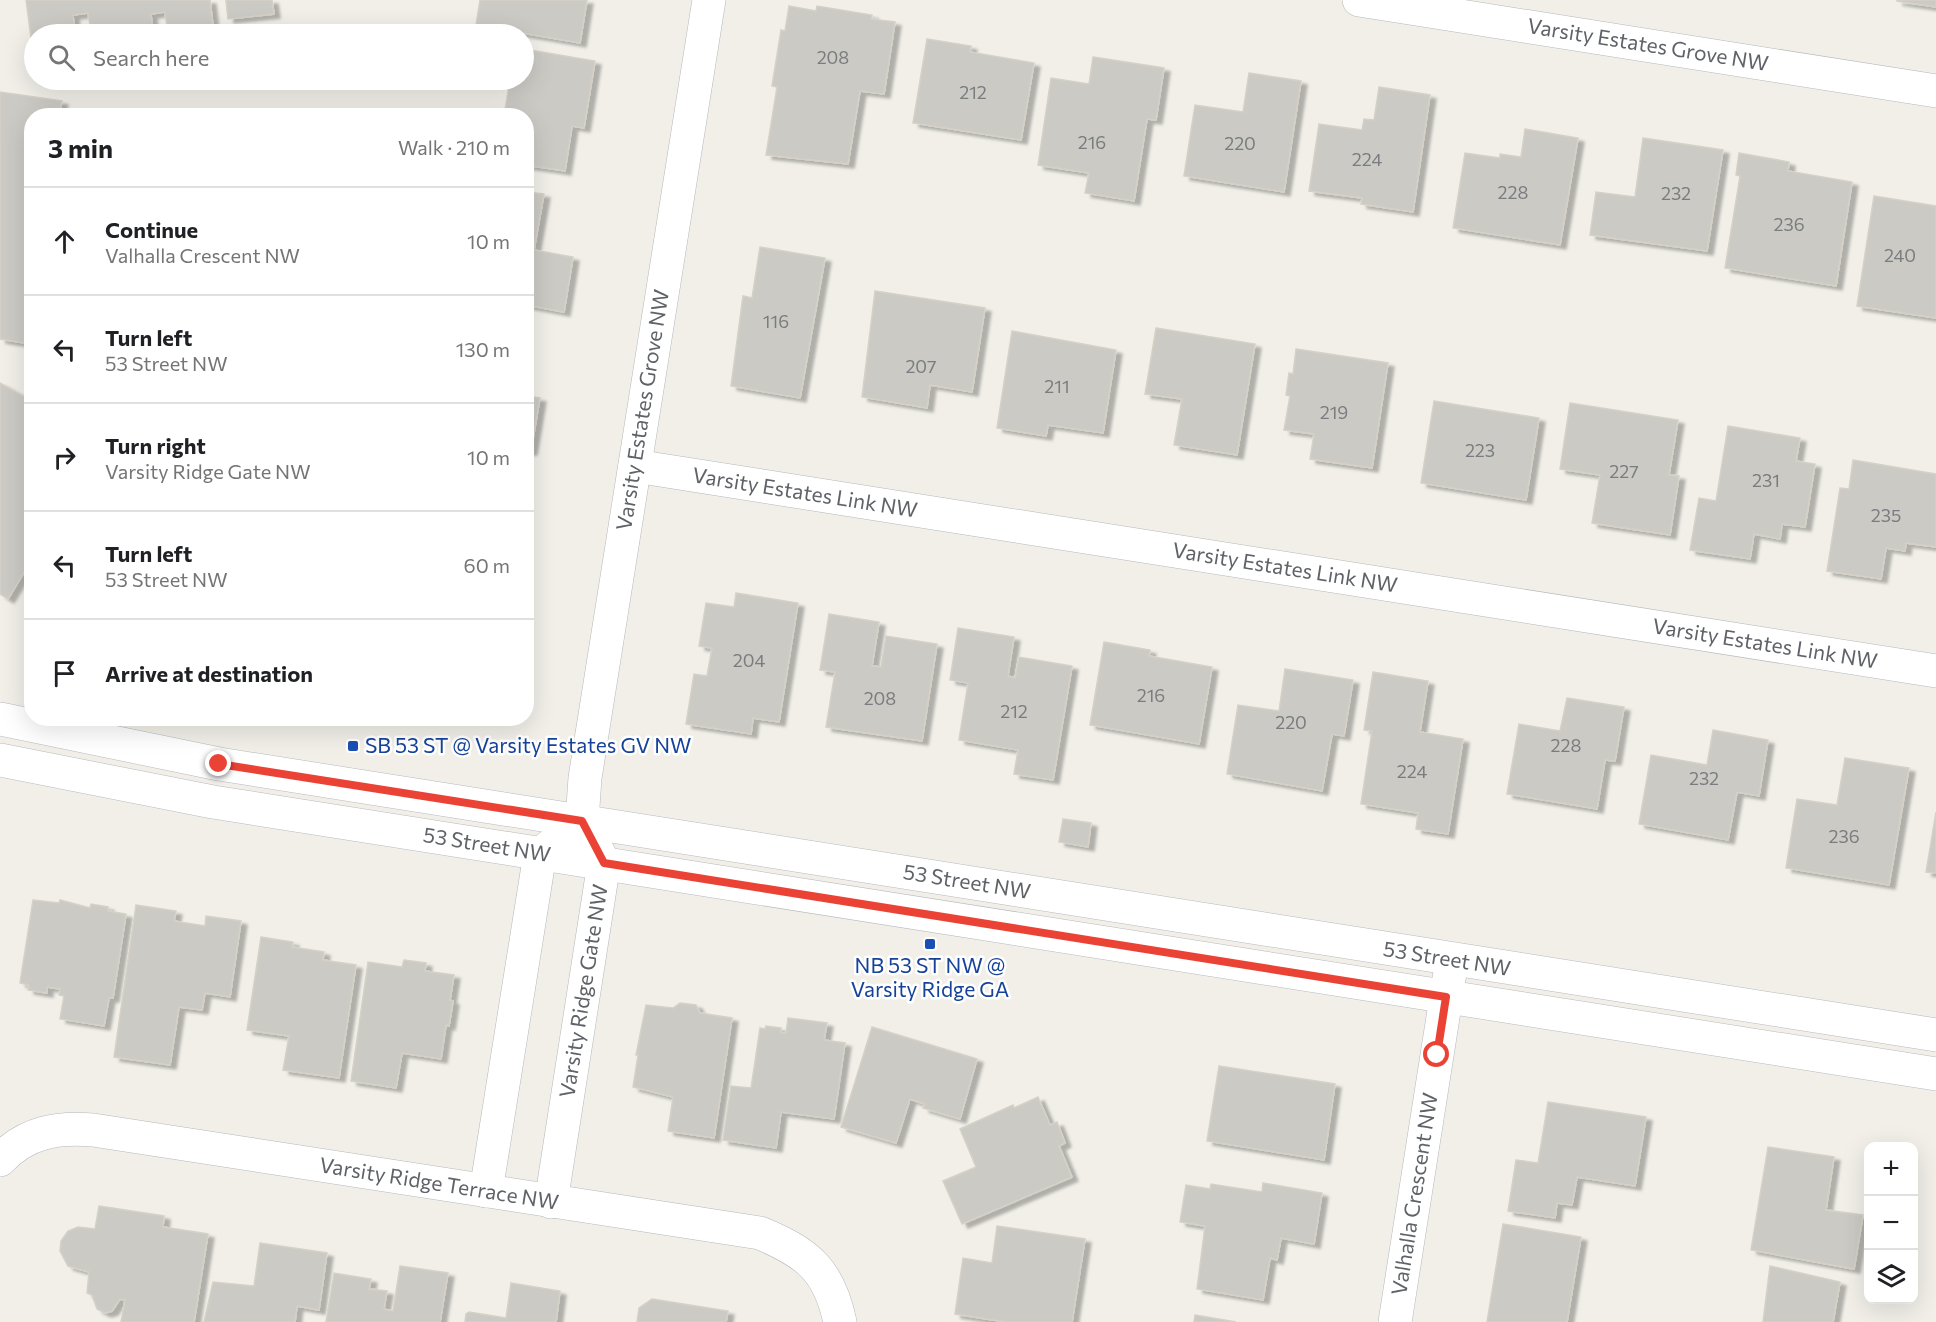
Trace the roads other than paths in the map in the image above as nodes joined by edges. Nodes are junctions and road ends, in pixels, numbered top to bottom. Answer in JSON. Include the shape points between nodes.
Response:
{"nodes":[{"id":1,"x":709,"y":0,"type":"edge"},
{"id":2,"x":1359,"y":0,"type":"edge"},
{"id":3,"x":1936,"y":91,"type":"edge"},
{"id":4,"x":635,"y":466,"type":"junction"},
{"id":5,"x":1936,"y":671,"type":"edge"},
{"id":6,"x":0,"y":719,"type":"edge"},
{"id":7,"x":24,"y":724,"type":"edge"},
{"id":8,"x":34,"y":726,"type":"edge"},
{"id":9,"x":0,"y":760,"type":"edge"},
{"id":10,"x":582,"y":821,"type":"junction"},
{"id":11,"x":540,"y":854,"type":"junction"},
{"id":12,"x":604,"y":863,"type":"junction"},
{"id":13,"x":1452,"y":960,"type":"junction"},
{"id":14,"x":1446,"y":997,"type":"junction"},
{"id":15,"x":1936,"y":1035,"type":"edge"},
{"id":16,"x":1936,"y":1074,"type":"edge"},
{"id":17,"x":0,"y":1160,"type":"edge"},
{"id":18,"x":486,"y":1191,"type":"junction"},
{"id":19,"x":550,"y":1202,"type":"junction"},
{"id":20,"x":840,"y":1322,"type":"edge"},
{"id":21,"x":1395,"y":1322,"type":"edge"}],
"edges":[{"from":1,"to":4,"type":"street","name":"Varsity Estates Grove NW"},
{"from":2,"to":3,"type":"street","name":"Varsity Estates Grove NW"},
{"from":4,"to":5,"type":"street","name":"Varsity Estates Link NW"},
{"from":4,"to":10,"type":"street","name":"Varsity Estates Grove NW","via":[[585,778]]},
{"from":6,"to":7,"type":"street","name":"53 Street NW"},
{"from":8,"to":10,"type":"street","name":"53 Street NW","via":[[219,764]]},
{"from":9,"to":11,"type":"street","name":"53 Street NW","via":[[213,802]]},
{"from":10,"to":11,"type":"street"},
{"from":10,"to":12,"type":"street","name":"Varsity Ridge Gate NW"},
{"from":10,"to":13,"type":"street","name":"53 Street NW"},
{"from":11,"to":12,"type":"street","name":"53 Street NW"},
{"from":11,"to":18,"type":"street"},
{"from":12,"to":14,"type":"street","name":"53 Street NW"},
{"from":12,"to":19,"type":"street","name":"Varsity Ridge Gate NW"},
{"from":13,"to":14,"type":"street","name":"Valhalla Crescent NW"},
{"from":13,"to":15,"type":"street","name":"53 Street NW"},
{"from":14,"to":16,"type":"street","name":"53 Street NW"},
{"from":14,"to":21,"type":"street","name":"Valhalla Crescent NW"},
{"from":17,"to":18,"type":"street","name":"Varsity Ridge Terrace NW","via":[[9,1150],[38,1134],[63,1127]]},
{"from":18,"to":19,"type":"street","name":"Varsity Ridge Terrace NW"},
{"from":19,"to":20,"type":"street","name":"Varsity Ridge Terrace NW","via":[[760,1233],[792,1246],[825,1276]]}]}
